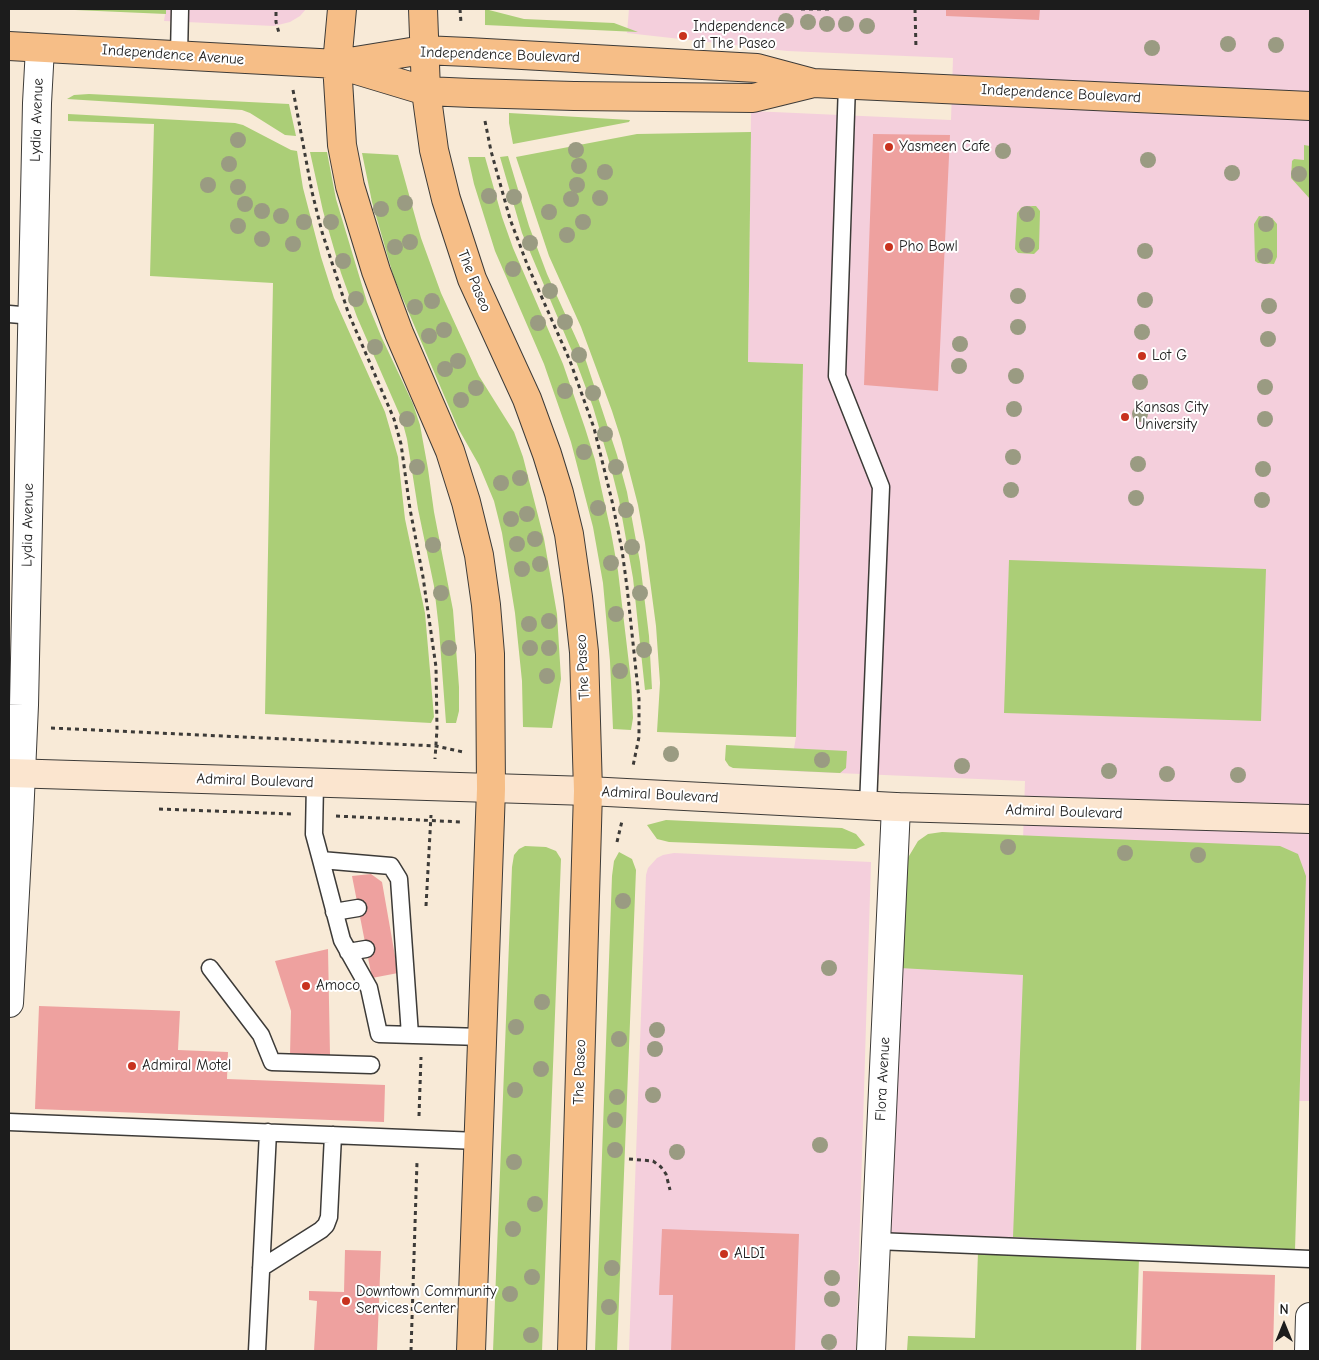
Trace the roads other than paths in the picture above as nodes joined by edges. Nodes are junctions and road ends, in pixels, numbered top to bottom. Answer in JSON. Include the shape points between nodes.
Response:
{"nodes":[{"id":1,"x":180,"y":9,"type":"edge"},
{"id":2,"x":342,"y":9,"type":"edge"},
{"id":3,"x":423,"y":9,"type":"edge"},
{"id":4,"x":9,"y":46,"type":"edge"},
{"id":5,"x":40,"y":48,"type":"junction"},
{"id":6,"x":423,"y":50,"type":"junction"},
{"id":7,"x":179,"y":55,"type":"junction"},
{"id":8,"x":337,"y":64,"type":"junction"},
{"id":9,"x":812,"y":83,"type":"junction"},
{"id":10,"x":847,"y":84,"type":"junction"},
{"id":11,"x":426,"y":91,"type":"junction"},
{"id":12,"x":1310,"y":106,"type":"edge"},
{"id":13,"x":21,"y":315,"type":"edge"},
{"id":14,"x":15,"y":773,"type":"edge"},
{"id":15,"x":315,"y":783,"type":"junction"},
{"id":16,"x":491,"y":789,"type":"junction"},
{"id":17,"x":588,"y":791,"type":"junction"},
{"id":18,"x":868,"y":806,"type":"junction"},
{"id":19,"x":896,"y":807,"type":"junction"},
{"id":20,"x":1310,"y":818,"type":"edge"},
{"id":21,"x":321,"y":860,"type":"junction"},
{"id":22,"x":358,"y":908,"type":"dead end"},
{"id":23,"x":334,"y":912,"type":"junction"},
{"id":24,"x":366,"y":949,"type":"dead end"},
{"id":25,"x":348,"y":952,"type":"junction"},
{"id":26,"x":210,"y":968,"type":"dead end"},
{"id":27,"x":9,"y":1002,"type":"edge"},
{"id":28,"x":416,"y":1035,"type":"junction"},
{"id":29,"x":482,"y":1037,"type":"junction"},
{"id":30,"x":371,"y":1065,"type":"dead end"},
{"id":31,"x":9,"y":1122,"type":"edge"},
{"id":32,"x":268,"y":1132,"type":"junction"},
{"id":33,"x":333,"y":1135,"type":"junction"},
{"id":34,"x":478,"y":1141,"type":"junction"},
{"id":35,"x":876,"y":1241,"type":"junction"},
{"id":36,"x":1310,"y":1259,"type":"edge"},
{"id":37,"x":261,"y":1268,"type":"junction"},
{"id":38,"x":1310,"y":1317,"type":"edge"},
{"id":39,"x":257,"y":1351,"type":"edge"},
{"id":40,"x":471,"y":1351,"type":"edge"},
{"id":41,"x":572,"y":1351,"type":"edge"},
{"id":42,"x":871,"y":1351,"type":"edge"},
{"id":43,"x":1309,"y":1351,"type":"edge"}],
"edges":[{"from":1,"to":7,"type":"lane"},
{"from":2,"to":8,"type":"main road"},
{"from":3,"to":6,"type":"main road","name":"The Paseo"},
{"from":4,"to":5,"type":"main road","name":"Independence Avenue"},
{"from":5,"to":7,"type":"main road","name":"Independence Avenue"},
{"from":5,"to":13,"type":"street","name":"Lydia Avenue"},
{"from":6,"to":8,"type":"main road","name":"Independence Boulevard"},
{"from":6,"to":9,"type":"main road","name":"Independence Boulevard","via":[[757,68]]},
{"from":6,"to":11,"type":"main road","name":"The Paseo"},
{"from":7,"to":8,"type":"main road","name":"Independence Avenue"},
{"from":8,"to":11,"type":"main road","name":"Independence Boulevard"},
{"from":8,"to":16,"type":"main road","via":[[342,145],[360,224],[399,333],[450,451],[478,555],[490,654]]},
{"from":9,"to":10,"type":"main road","name":"Independence Boulevard"},
{"from":9,"to":11,"type":"main road","name":"Independence Boulevard","via":[[753,98]]},
{"from":10,"to":12,"type":"main road","name":"Independence Boulevard"},
{"from":10,"to":18,"type":"lane","via":[[837,376],[881,486]]},
{"from":11,"to":17,"type":"main road","name":"The Paseo","via":[[434,150],[458,240],[472,279],[527,399],[559,493],[570,543],[584,652]]},
{"from":13,"to":14,"type":"street","name":"Lydia Avenue","via":[[23,727]]},
{"from":14,"to":15,"type":"street","name":"Admiral Boulevard"},
{"from":14,"to":27,"type":"street","name":"Lydia Avenue"},
{"from":15,"to":16,"type":"street","name":"Admiral Boulevard"},
{"from":15,"to":21,"type":"lane","via":[[314,834]]},
{"from":16,"to":17,"type":"street","name":"Admiral Boulevard"},
{"from":16,"to":29,"type":"main road"},
{"from":17,"to":18,"type":"street","name":"Admiral Boulevard"},
{"from":17,"to":41,"type":"main road","name":"The Paseo"},
{"from":18,"to":19,"type":"street","name":"Admiral Boulevard"},
{"from":19,"to":20,"type":"street","name":"Admiral Boulevard"},
{"from":19,"to":35,"type":"street","name":"Flora Avenue"},
{"from":21,"to":23,"type":"lane"},
{"from":21,"to":28,"type":"lane","via":[[392,866],[399,879],[393,904]]},
{"from":22,"to":23,"type":"lane"},
{"from":23,"to":25,"type":"lane"},
{"from":24,"to":25,"type":"lane"},
{"from":25,"to":28,"type":"lane","via":[[369,988],[378,1034]]},
{"from":26,"to":30,"type":"lane","via":[[261,1035],[272,1062]]},
{"from":28,"to":29,"type":"lane"},
{"from":29,"to":34,"type":"main road"},
{"from":31,"to":32,"type":"lane"},
{"from":32,"to":33,"type":"lane"},
{"from":32,"to":37,"type":"lane"},
{"from":33,"to":34,"type":"lane"},
{"from":33,"to":37,"type":"lane","via":[[326,1225]]},
{"from":34,"to":40,"type":"main road"},
{"from":35,"to":36,"type":"lane"},
{"from":35,"to":42,"type":"street","name":"Flora Avenue"},
{"from":37,"to":39,"type":"lane"},
{"from":38,"to":43,"type":"street"}]}
